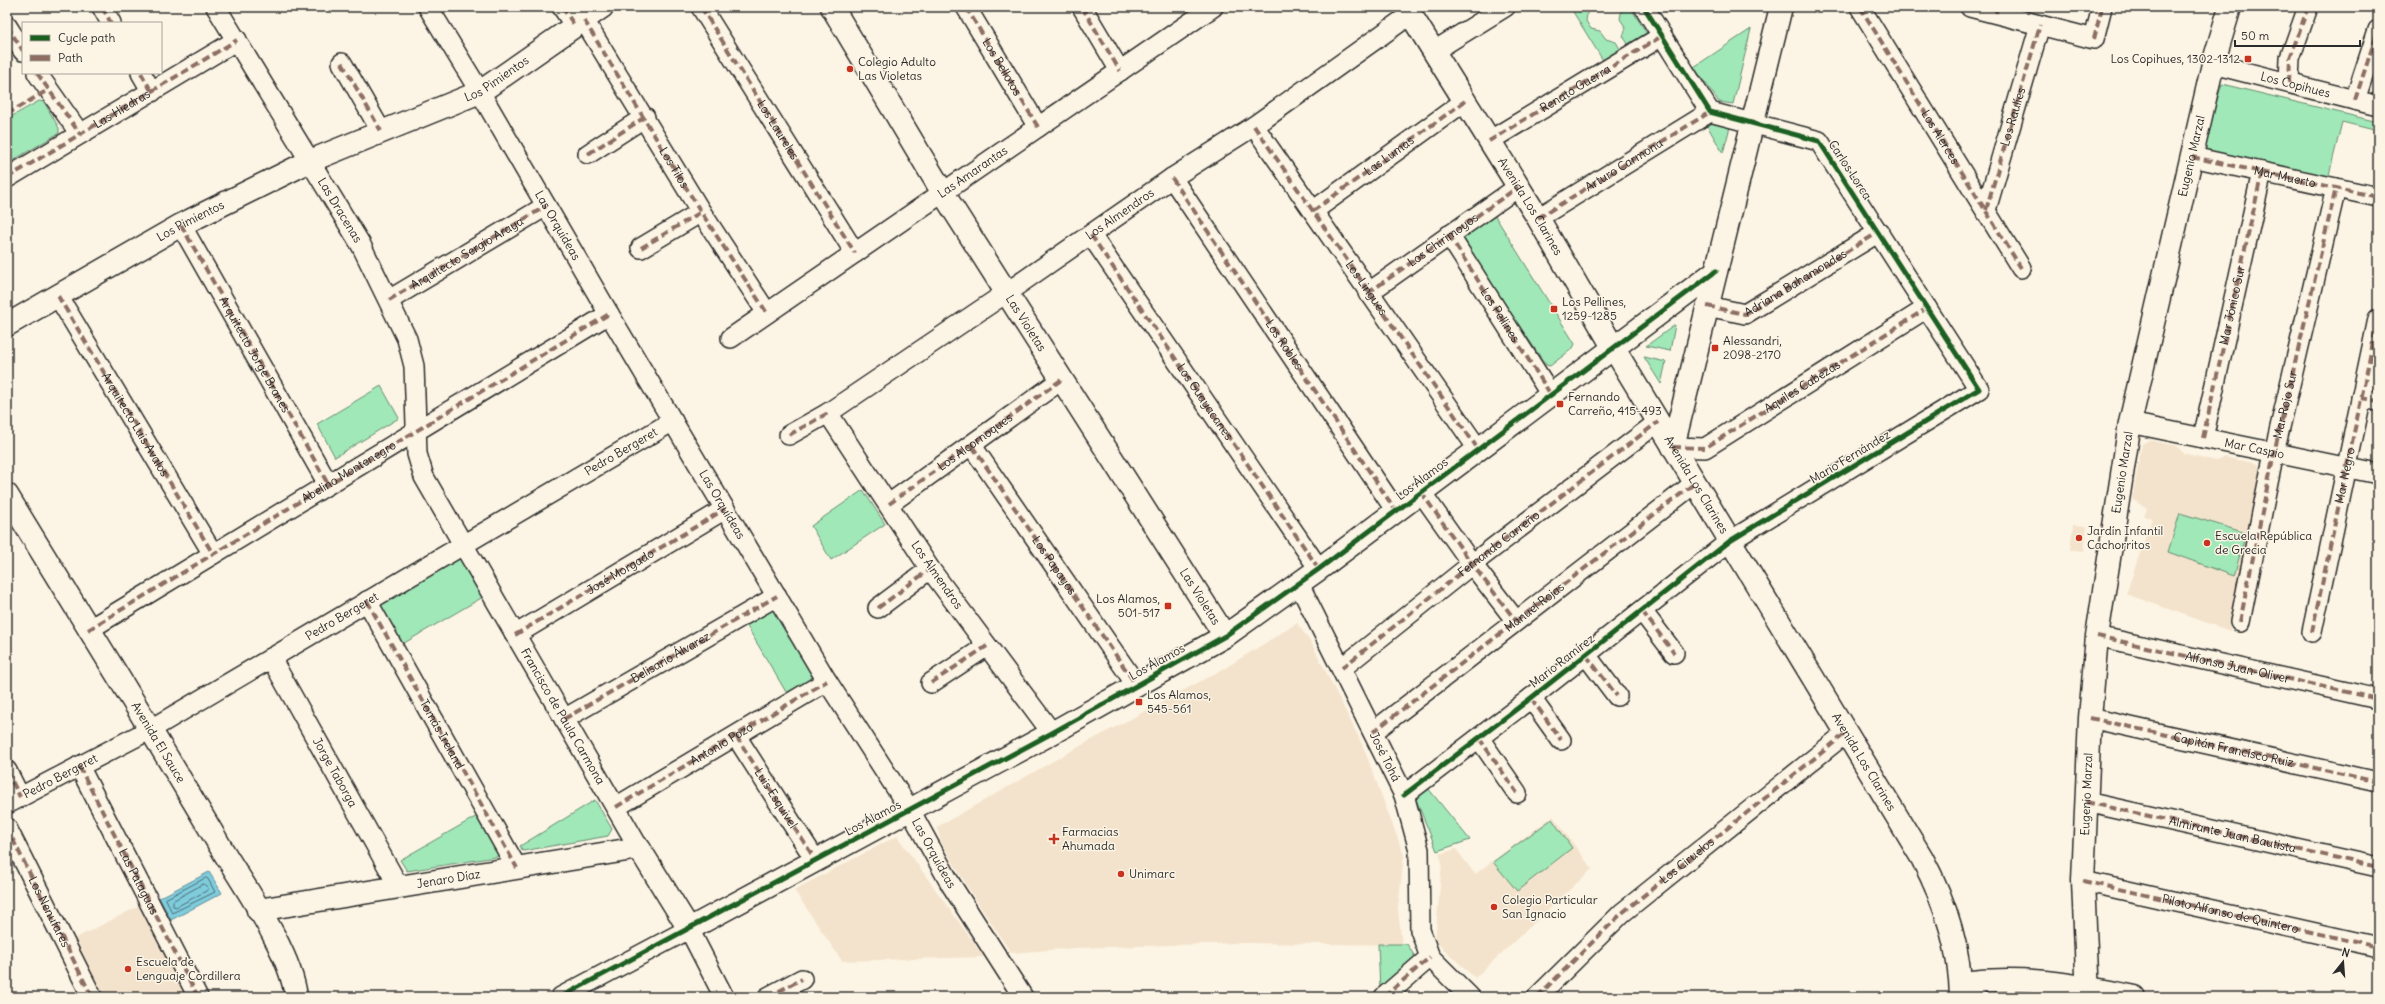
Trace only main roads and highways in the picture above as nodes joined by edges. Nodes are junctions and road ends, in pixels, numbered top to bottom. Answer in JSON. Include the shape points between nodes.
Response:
{"nodes":[{"id":1,"x":602,"y":7,"type":"edge"},
{"id":2,"x":832,"y":7,"type":"edge"},
{"id":3,"x":1781,"y":7,"type":"edge"},
{"id":4,"x":2230,"y":7,"type":"edge"},
{"id":5,"x":1409,"y":10,"type":"edge"},
{"id":6,"x":1716,"y":271,"type":"junction"},
{"id":7,"x":7,"y":325,"type":"edge"},
{"id":8,"x":1613,"y":347,"type":"junction"},
{"id":9,"x":1673,"y":447,"type":"junction"},
{"id":10,"x":7,"y":495,"type":"edge"},
{"id":11,"x":1225,"y":636,"type":"junction"},
{"id":12,"x":639,"y":848,"type":"joint"},
{"id":13,"x":258,"y":910,"type":"junction"},
{"id":14,"x":689,"y":929,"type":"joint"},
{"id":15,"x":1961,"y":990,"type":"edge"},
{"id":16,"x":2087,"y":992,"type":"edge"},
{"id":17,"x":296,"y":997,"type":"edge"},
{"id":18,"x":2135,"y":997,"type":"edge"}],
"edges":[{"from":1,"to":7,"type":"main road","name":"Los Pimientos","via":[[480,92],[310,161],[181,226]]},
{"from":2,"to":11,"type":"main road","name":"Las Violetas","via":[[942,193]]},
{"from":3,"to":6,"type":"main road"},
{"from":4,"to":16,"type":"main road","name":"Eugenio Marzal","via":[[2213,64],[2130,423],[2097,636],[2090,718],[2083,881]]},
{"from":5,"to":8,"type":"main road","name":"Avenida Los Clarines","via":[[1538,218]]},
{"from":6,"to":8,"type":"main road","name":"Los Álamos"},
{"from":6,"to":9,"type":"main road"},
{"from":8,"to":9,"type":"main road","name":"Avenida Los Clarines"},
{"from":8,"to":11,"type":"main road","name":"Los Álamos","via":[[1299,584]]},
{"from":9,"to":15,"type":"main road","name":"Avenida Los Clarines","via":[[1933,878],[1949,920]]},
{"from":10,"to":13,"type":"main road","name":"Avenida El Sauce","via":[[151,729]]},
{"from":11,"to":14,"type":"main road","name":"Los Álamos","via":[[1052,733]]},
{"from":12,"to":13,"type":"main road","name":"Jenaro Díaz"},
{"from":12,"to":14,"type":"main road","name":"Francisco de Paula Carmona"},
{"from":13,"to":17,"type":"main road","name":"Avenida El Sauce","via":[[287,963]]},
{"from":15,"to":16,"type":"main road","via":[[2000,980],[2034,979]]},
{"from":16,"to":18,"type":"main road"}]}
